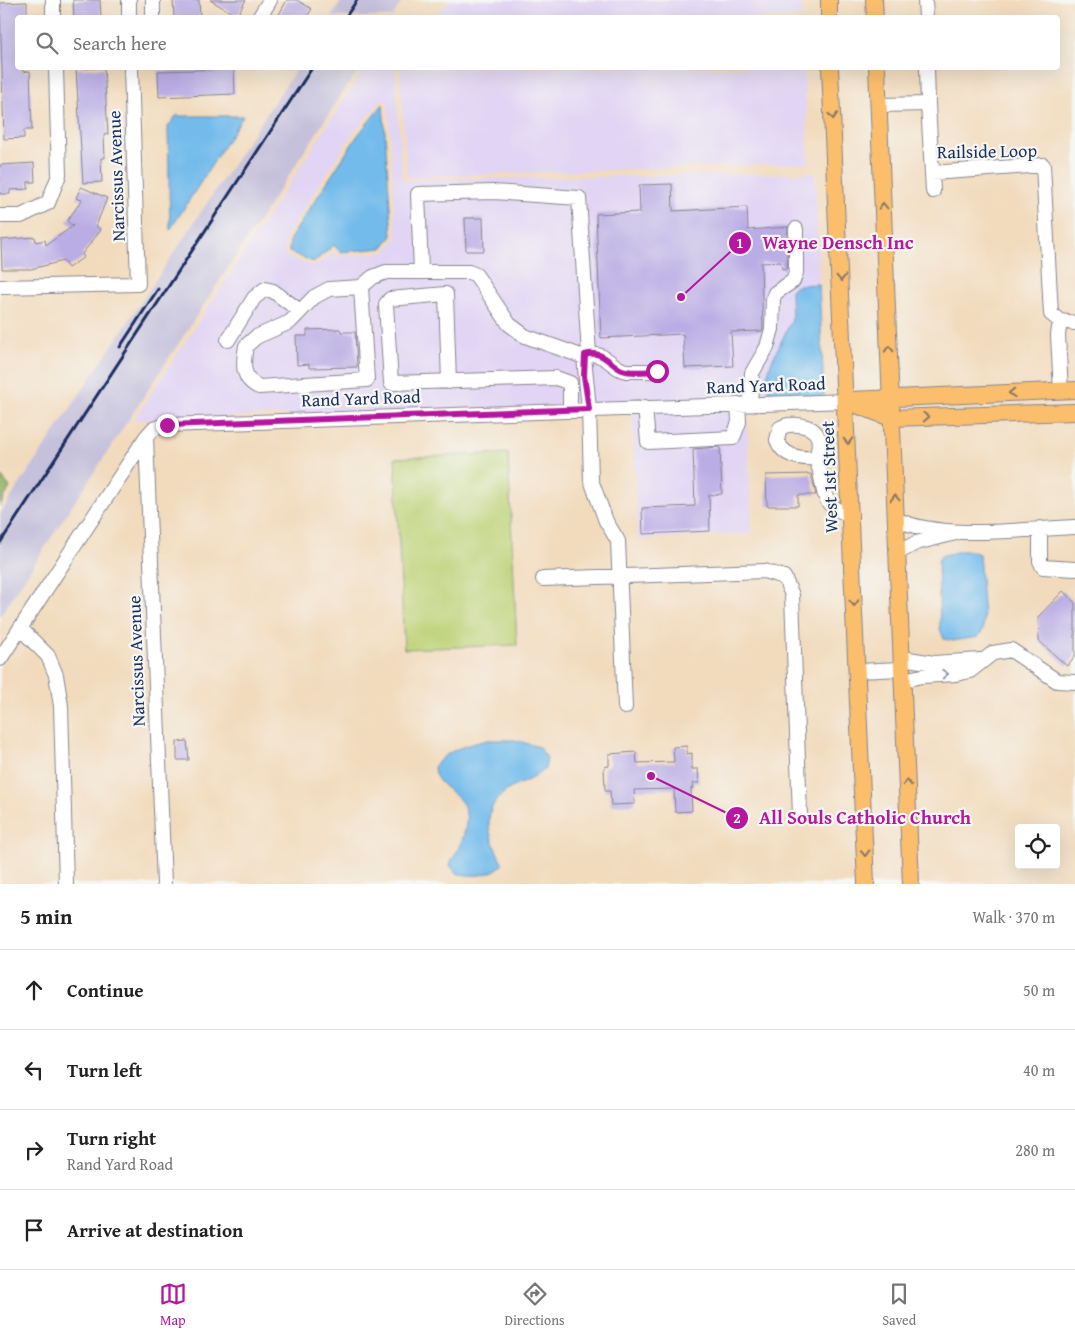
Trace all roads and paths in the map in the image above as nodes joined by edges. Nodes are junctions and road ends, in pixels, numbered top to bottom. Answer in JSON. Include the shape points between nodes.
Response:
{"nodes":[{"id":1,"x":53,"y":0,"type":"edge"},
{"id":2,"x":129,"y":0,"type":"edge"},
{"id":3,"x":153,"y":0,"type":"edge"},
{"id":4,"x":270,"y":0,"type":"edge"},
{"id":5,"x":829,"y":0,"type":"edge"},
{"id":6,"x":874,"y":0,"type":"edge"},
{"id":7,"x":925,"y":0,"type":"edge"},
{"id":8,"x":54,"y":15,"type":"edge"},
{"id":9,"x":130,"y":15,"type":"edge"},
{"id":10,"x":153,"y":15,"type":"edge"},
{"id":11,"x":261,"y":15,"type":"edge"},
{"id":12,"x":829,"y":15,"type":"edge"},
{"id":13,"x":875,"y":15,"type":"edge"},
{"id":14,"x":926,"y":15,"type":"edge"},
{"id":15,"x":56,"y":70,"type":"edge"},
{"id":16,"x":131,"y":70,"type":"edge"},
{"id":17,"x":830,"y":70,"type":"edge"},
{"id":18,"x":877,"y":70,"type":"edge"},
{"id":19,"x":927,"y":70,"type":"edge"},
{"id":20,"x":878,"y":104,"type":"junction"},
{"id":21,"x":928,"y":104,"type":"junction"},
{"id":22,"x":932,"y":173,"type":"junction"},
{"id":23,"x":933,"y":192,"type":"dead end"},
{"id":24,"x":0,"y":216,"type":"edge"},
{"id":25,"x":796,"y":229,"type":"dead end"},
{"id":26,"x":421,"y":271,"type":"junction"},
{"id":27,"x":0,"y":287,"type":"edge"},
{"id":28,"x":361,"y":288,"type":"junction"},
{"id":29,"x":300,"y":311,"type":"junction"},
{"id":30,"x":1060,"y":321,"type":"junction"},
{"id":31,"x":1075,"y":323,"type":"edge"},
{"id":32,"x":228,"y":340,"type":"dead end"},
{"id":33,"x":586,"y":355,"type":"junction"},
{"id":34,"x":657,"y":371,"type":"dead end"},
{"id":35,"x":449,"y":382,"type":"junction"},
{"id":36,"x":1068,"y":391,"type":"edge"},
{"id":37,"x":890,"y":398,"type":"junction"},
{"id":38,"x":846,"y":401,"type":"junction"},
{"id":39,"x":787,"y":403,"type":"junction"},
{"id":40,"x":744,"y":404,"type":"junction"},
{"id":41,"x":645,"y":407,"type":"junction"},
{"id":42,"x":589,"y":409,"type":"junction"},
{"id":43,"x":570,"y":410,"type":"junction"},
{"id":44,"x":1075,"y":412,"type":"edge"},
{"id":45,"x":891,"y":418,"type":"junction"},
{"id":46,"x":788,"y":424,"type":"junction"},
{"id":47,"x":146,"y":437,"type":"junction"},
{"id":48,"x":816,"y":458,"type":"junction"},
{"id":49,"x":851,"y":516,"type":"junction"},
{"id":50,"x":896,"y":519,"type":"junction"},
{"id":51,"x":1075,"y":527,"type":"edge"},
{"id":52,"x":1040,"y":528,"type":"junction"},
{"id":53,"x":960,"y":532,"type":"junction"},
{"id":54,"x":897,"y":553,"type":"junction"},
{"id":55,"x":1075,"y":569,"type":"edge"},
{"id":56,"x":620,"y":576,"type":"junction"},
{"id":57,"x":543,"y":579,"type":"dead end"},
{"id":58,"x":20,"y":628,"type":"junction"},
{"id":59,"x":0,"y":658,"type":"edge"},
{"id":60,"x":983,"y":660,"type":"junction"},
{"id":61,"x":902,"y":669,"type":"junction"},
{"id":62,"x":857,"y":671,"type":"junction"},
{"id":63,"x":1075,"y":682,"type":"edge"},
{"id":64,"x":625,"y":707,"type":"dead end"},
{"id":65,"x":800,"y":816,"type":"dead end"},
{"id":66,"x":66,"y":884,"type":"edge"},
{"id":67,"x":164,"y":884,"type":"edge"},
{"id":68,"x":866,"y":884,"type":"edge"},
{"id":69,"x":911,"y":884,"type":"edge"}],
"edges":[{"from":1,"to":8,"type":"street"},
{"from":2,"to":9,"type":"street"},
{"from":3,"to":10,"type":"street"},
{"from":4,"to":11,"type":"street"},
{"from":5,"to":12,"type":"main road"},
{"from":6,"to":13,"type":"main road"},
{"from":7,"to":14,"type":"street"},
{"from":15,"to":24,"type":"street","via":[[59,175],[48,204],[21,216]]},
{"from":16,"to":27,"type":"street","name":"Narcissus Avenue","via":[[138,284]]},
{"from":17,"to":38,"type":"main road","name":"West 1st Street","one_way":true},
{"from":18,"to":20,"type":"main road"},
{"from":19,"to":21,"type":"street","name":"Railside Loop"},
{"from":20,"to":21,"type":"street"},
{"from":37,"to":20,"type":"main road","one_way":true},
{"from":21,"to":22,"type":"street","name":"Railside Loop"},
{"from":22,"to":23,"type":"street"},
{"from":22,"to":30,"type":"street","name":"Railside Loop","via":[[1043,166],[1051,314]]},
{"from":25,"to":40,"type":"street","via":[[796,273],[793,281],[775,293],[772,329],[752,373]]},
{"from":26,"to":28,"type":"street","via":[[386,272],[373,277]]},
{"from":26,"to":33,"type":"street","via":[[469,272],[476,276],[509,324],[525,336]]},
{"from":26,"to":33,"type":"street","via":[[418,194],[493,192],[578,198]]},
{"from":28,"to":29,"type":"street","via":[[328,289]]},
{"from":28,"to":29,"type":"street","via":[[367,380],[259,387],[251,384],[243,364],[246,346],[256,337],[290,322]]},
{"from":29,"to":32,"type":"street","via":[[273,291],[265,289],[254,298]]},
{"from":30,"to":31,"type":"street"},
{"from":30,"to":36,"type":"street","name":"Railside Loop","via":[[1058,335]]},
{"from":33,"to":34,"type":"street","via":[[605,357],[621,370]]},
{"from":33,"to":42,"type":"street"},
{"from":35,"to":35,"type":"street","via":[[391,383],[386,304],[390,299],[446,294]]},
{"from":35,"to":43,"type":"street","via":[[556,378],[570,383]]},
{"from":36,"to":37,"type":"main road","one_way":true},
{"from":37,"to":38,"type":"main road"},
{"from":37,"to":45,"type":"main road"},
{"from":38,"to":39,"type":"street","name":"Rand Yard Road"},
{"from":38,"to":45,"type":"main road"},
{"from":38,"to":49,"type":"main road","name":"West 1st Street","one_way":true},
{"from":39,"to":40,"type":"street","name":"Rand Yard Road"},
{"from":39,"to":46,"type":"street"},
{"from":40,"to":41,"type":"street","name":"Rand Yard Road"},
{"from":40,"to":41,"type":"street","via":[[733,438],[648,442]]},
{"from":41,"to":42,"type":"street","name":"Rand Yard Road"},
{"from":42,"to":43,"type":"street","name":"Rand Yard Road"},
{"from":42,"to":56,"type":"street","via":[[591,480],[606,522],[618,541]]},
{"from":43,"to":47,"type":"street","name":"Rand Yard Road","via":[[167,425]]},
{"from":45,"to":44,"type":"main road","one_way":true},
{"from":50,"to":45,"type":"main road","one_way":true},
{"from":46,"to":48,"type":"street","via":[[816,434],[819,446]]},
{"from":46,"to":48,"type":"street","via":[[778,432],[777,440],[783,451],[796,457]]},
{"from":47,"to":58,"type":"street","name":"Rand Yard Road"},
{"from":47,"to":67,"type":"street","name":"Narcissus Avenue"},
{"from":48,"to":49,"type":"street","via":[[826,499],[836,510]]},
{"from":49,"to":62,"type":"main road","name":"West 1st Street","one_way":true},
{"from":50,"to":53,"type":"street"},
{"from":50,"to":54,"type":"main road"},
{"from":51,"to":52,"type":"street"},
{"from":52,"to":53,"type":"street"},
{"from":52,"to":55,"type":"street","via":[[1040,561],[1043,567]]},
{"from":53,"to":54,"type":"street","via":[[916,543]]},
{"from":54,"to":61,"type":"main road"},
{"from":56,"to":57,"type":"street"},
{"from":56,"to":64,"type":"street"},
{"from":56,"to":65,"type":"street","via":[[764,571],[784,577],[792,595]]},
{"from":58,"to":59,"type":"street","name":"Rand Yard Road"},
{"from":58,"to":66,"type":"street","via":[[48,656],[56,674],[61,706]]},
{"from":60,"to":61,"type":"street"},
{"from":61,"to":60,"type":"street","one_way":true,"via":[[922,676],[963,672]]},
{"from":60,"to":63,"type":"street","via":[[994,653],[1011,650],[1057,681]]},
{"from":61,"to":62,"type":"street"},
{"from":69,"to":61,"type":"main road","one_way":true},
{"from":62,"to":68,"type":"main road","name":"West 1st Street","one_way":true}]}
